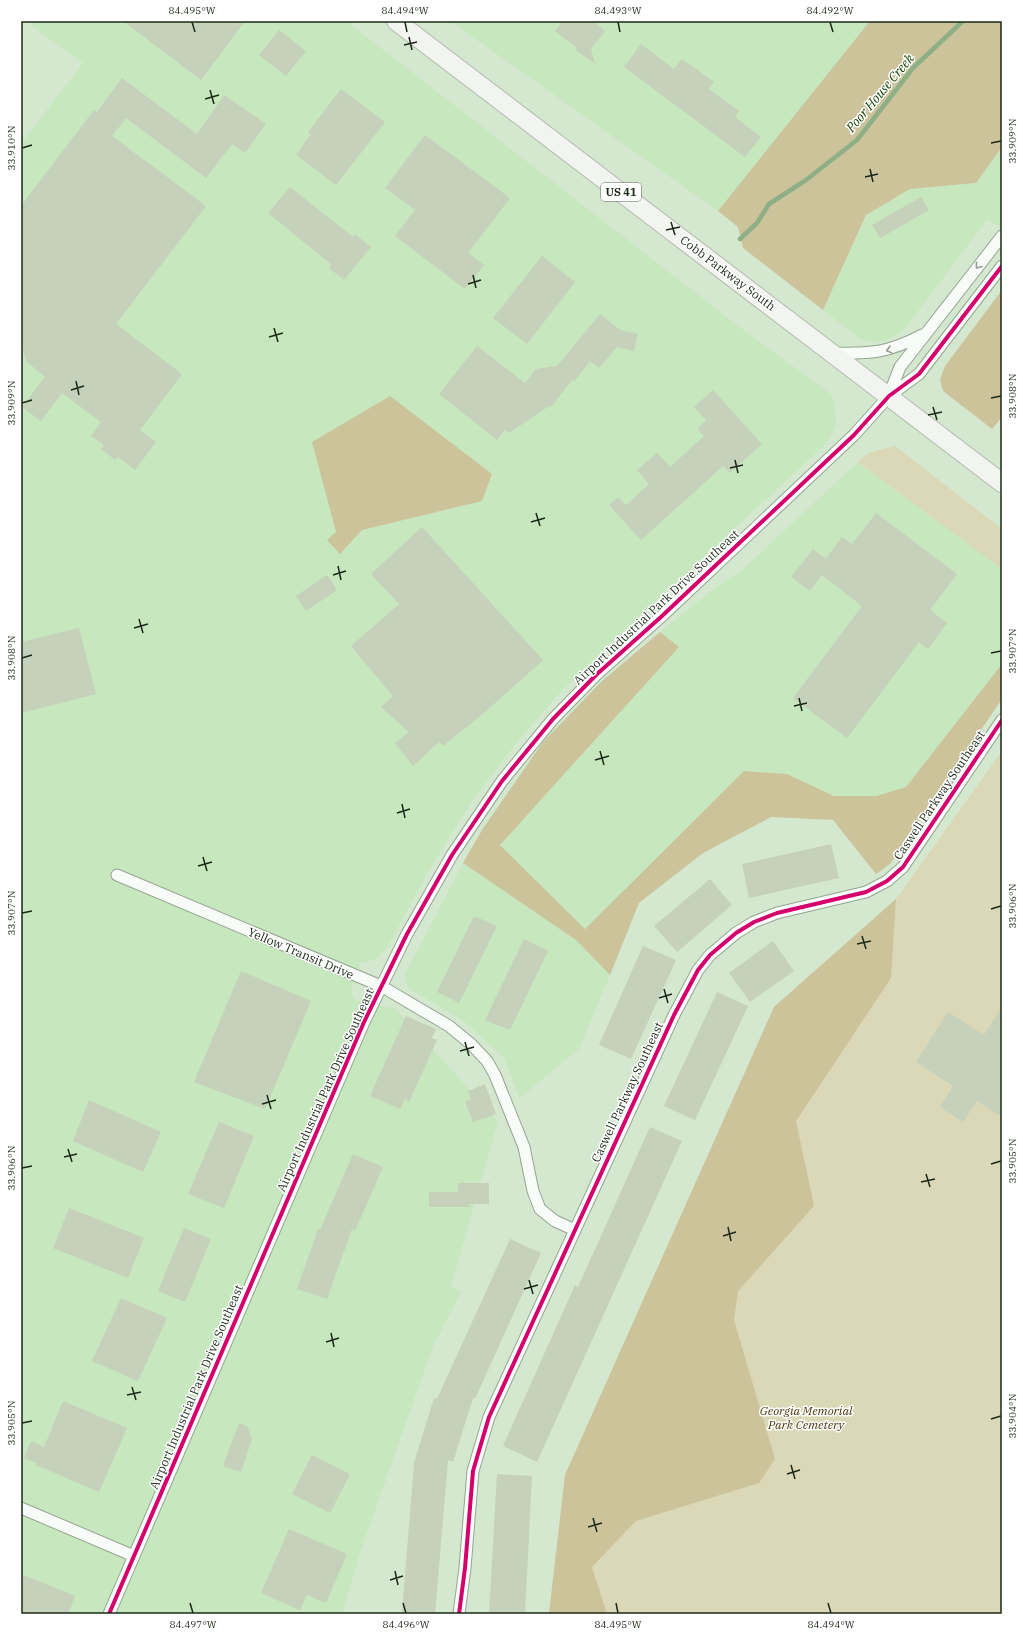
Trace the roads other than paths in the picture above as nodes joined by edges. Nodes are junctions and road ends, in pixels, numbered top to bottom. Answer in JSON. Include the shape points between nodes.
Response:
{"nodes":[{"id":1,"x":396,"y":21,"type":"edge"},
{"id":2,"x":1002,"y":236,"type":"edge"},
{"id":3,"x":1002,"y":266,"type":"edge"},
{"id":4,"x":924,"y":334,"type":"junction"},
{"id":5,"x":832,"y":353,"type":"junction"},
{"id":6,"x":888,"y":396,"type":"junction"},
{"id":7,"x":1002,"y":483,"type":"edge"},
{"id":8,"x":1002,"y":720,"type":"edge"},
{"id":9,"x":116,"y":875,"type":"dead end"},
{"id":10,"x":381,"y":986,"type":"junction"},
{"id":11,"x":575,"y":1230,"type":"junction"},
{"id":12,"x":21,"y":1508,"type":"edge"},
{"id":13,"x":134,"y":1556,"type":"junction"},
{"id":14,"x":109,"y":1614,"type":"edge"},
{"id":15,"x":459,"y":1614,"type":"edge"}],
"edges":[{"from":1,"to":5,"type":"main road","name":"Cobb Parkway South","number":"US 41"},
{"from":2,"to":4,"type":"street","one_way":true},
{"from":3,"to":6,"type":"street","via":[[919,374]]},
{"from":4,"to":5,"type":"street","one_way":true,"via":[[885,351]]},
{"from":4,"to":6,"type":"street","via":[[900,367]]},
{"from":5,"to":6,"type":"main road","name":"Cobb Parkway South","number":"US 41"},
{"from":6,"to":7,"type":"main road","name":"Cobb Parkway South","number":"US 41"},
{"from":6,"to":10,"type":"street","name":"Airport Industrial Park Drive Southeast","via":[[854,435],[596,675],[553,719],[502,781],[452,855]]},
{"from":8,"to":11,"type":"street","name":"Caswell Parkway Southeast","via":[[903,867],[887,881],[866,892],[754,922],[736,933],[706,960],[686,989]]},
{"from":9,"to":10,"type":"street","name":"Yellow Transit Drive"},
{"from":10,"to":11,"type":"street","name":"Yellow Transit Drive","via":[[449,1026],[487,1061],[524,1147],[533,1191],[540,1209],[555,1221]]},
{"from":10,"to":13,"type":"street","name":"Airport Industrial Park Drive Southeast"},
{"from":11,"to":15,"type":"street","name":"Caswell Parkway Southeast","via":[[489,1417],[482,1438],[471,1483]]},
{"from":12,"to":13,"type":"street"},
{"from":13,"to":14,"type":"street","name":"Airport Industrial Park Drive Southeast"}]}
